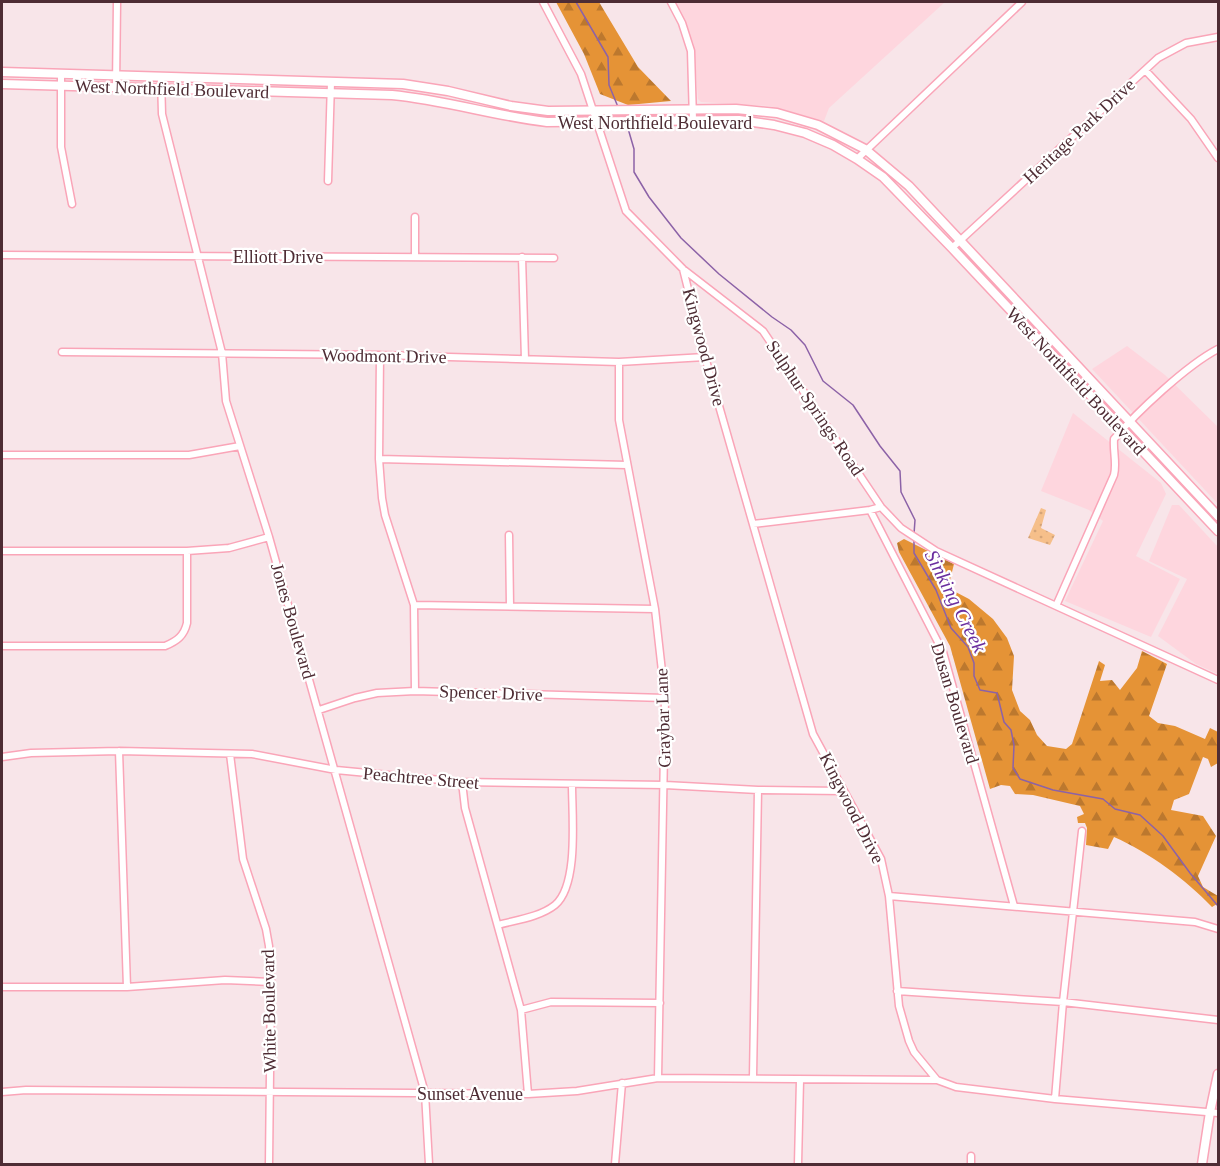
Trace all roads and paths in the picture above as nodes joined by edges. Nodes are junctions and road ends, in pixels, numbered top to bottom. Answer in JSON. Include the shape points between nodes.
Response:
{"nodes":[{"id":1,"x":117,"y":2,"type":"edge"},
{"id":2,"x":543,"y":2,"type":"edge"},
{"id":3,"x":671,"y":2,"type":"edge"},
{"id":4,"x":1022,"y":2,"type":"edge"},
{"id":5,"x":1218,"y":37,"type":"edge"},
{"id":6,"x":1145,"y":70,"type":"junction"},
{"id":7,"x":2,"y":72,"type":"edge"},
{"id":8,"x":61,"y":75,"type":"junction"},
{"id":9,"x":116,"y":77,"type":"junction"},
{"id":10,"x":161,"y":78,"type":"junction"},
{"id":11,"x":331,"y":82,"type":"junction"},
{"id":12,"x":2,"y":84,"type":"edge"},
{"id":13,"x":62,"y":86,"type":"junction"},
{"id":14,"x":116,"y":87,"type":"junction"},
{"id":15,"x":161,"y":89,"type":"junction"},
{"id":16,"x":331,"y":93,"type":"junction"},
{"id":17,"x":693,"y":109,"type":"junction"},
{"id":18,"x":594,"y":112,"type":"junction"},
{"id":19,"x":693,"y":120,"type":"junction"},
{"id":20,"x":598,"y":122,"type":"junction"},
{"id":21,"x":865,"y":149,"type":"junction"},
{"id":22,"x":1218,"y":158,"type":"edge"},
{"id":23,"x":856,"y":159,"type":"junction"},
{"id":24,"x":328,"y":181,"type":"dead end"},
{"id":25,"x":72,"y":204,"type":"dead end"},
{"id":26,"x":415,"y":217,"type":"dead end"},
{"id":27,"x":961,"y":240,"type":"junction"},
{"id":28,"x":952,"y":248,"type":"junction"},
{"id":29,"x":2,"y":255,"type":"edge"},
{"id":30,"x":198,"y":257,"type":"junction"},
{"id":31,"x":415,"y":257,"type":"junction"},
{"id":32,"x":522,"y":257,"type":"junction"},
{"id":33,"x":554,"y":258,"type":"dead end"},
{"id":34,"x":683,"y":269,"type":"junction"},
{"id":35,"x":1000,"y":282,"type":"junction"},
{"id":36,"x":992,"y":291,"type":"junction"},
{"id":37,"x":1218,"y":350,"type":"edge"},
{"id":38,"x":62,"y":352,"type":"dead end"},
{"id":39,"x":222,"y":353,"type":"junction"},
{"id":40,"x":380,"y":355,"type":"junction"},
{"id":41,"x":705,"y":357,"type":"junction"},
{"id":42,"x":525,"y":359,"type":"junction"},
{"id":43,"x":619,"y":362,"type":"junction"},
{"id":44,"x":1130,"y":422,"type":"junction"},
{"id":45,"x":1122,"y":430,"type":"junction"},
{"id":46,"x":240,"y":446,"type":"junction"},
{"id":47,"x":2,"y":455,"type":"edge"},
{"id":48,"x":379,"y":459,"type":"junction"},
{"id":49,"x":627,"y":465,"type":"junction"},
{"id":50,"x":881,"y":507,"type":"junction"},
{"id":51,"x":870,"y":510,"type":"junction"},
{"id":52,"x":1218,"y":516,"type":"edge"},
{"id":53,"x":753,"y":524,"type":"junction"},
{"id":54,"x":1218,"y":531,"type":"edge"},
{"id":55,"x":508,"y":535,"type":"dead end"},
{"id":56,"x":269,"y":537,"type":"junction"},
{"id":57,"x":2,"y":551,"type":"edge"},
{"id":58,"x":187,"y":551,"type":"junction"},
{"id":59,"x":414,"y":605,"type":"junction"},
{"id":60,"x":510,"y":606,"type":"junction"},
{"id":61,"x":1056,"y":606,"type":"junction"},
{"id":62,"x":655,"y":609,"type":"junction"},
{"id":63,"x":2,"y":646,"type":"edge"},
{"id":64,"x":1218,"y":680,"type":"edge"},
{"id":65,"x":415,"y":691,"type":"junction"},
{"id":66,"x":665,"y":698,"type":"junction"},
{"id":67,"x":319,"y":710,"type":"junction"},
{"id":68,"x":119,"y":751,"type":"junction"},
{"id":69,"x":230,"y":753,"type":"junction"},
{"id":70,"x":2,"y":757,"type":"edge"},
{"id":71,"x":336,"y":770,"type":"junction"},
{"id":72,"x":462,"y":782,"type":"junction"},
{"id":73,"x":572,"y":785,"type":"junction"},
{"id":74,"x":665,"y":785,"type":"junction"},
{"id":75,"x":758,"y":790,"type":"junction"},
{"id":76,"x":843,"y":791,"type":"junction"},
{"id":77,"x":1082,"y":831,"type":"dead end"},
{"id":78,"x":889,"y":896,"type":"junction"},
{"id":79,"x":1014,"y":906,"type":"junction"},
{"id":80,"x":1074,"y":912,"type":"junction"},
{"id":81,"x":498,"y":925,"type":"junction"},
{"id":82,"x":1218,"y":928,"type":"edge"},
{"id":83,"x":271,"y":982,"type":"junction"},
{"id":84,"x":2,"y":987,"type":"edge"},
{"id":85,"x":127,"y":987,"type":"junction"},
{"id":86,"x":897,"y":991,"type":"junction"},
{"id":87,"x":1063,"y":1002,"type":"junction"},
{"id":88,"x":660,"y":1003,"type":"junction"},
{"id":89,"x":522,"y":1010,"type":"junction"},
{"id":90,"x":1218,"y":1020,"type":"edge"},
{"id":91,"x":1218,"y":1074,"type":"edge"},
{"id":92,"x":753,"y":1077,"type":"junction"},
{"id":93,"x":658,"y":1078,"type":"junction"},
{"id":94,"x":800,"y":1080,"type":"junction"},
{"id":95,"x":937,"y":1080,"type":"junction"},
{"id":96,"x":622,"y":1083,"type":"junction"},
{"id":97,"x":2,"y":1092,"type":"edge"},
{"id":98,"x":270,"y":1093,"type":"junction"},
{"id":99,"x":425,"y":1093,"type":"junction"},
{"id":100,"x":528,"y":1094,"type":"junction"},
{"id":101,"x":1055,"y":1099,"type":"junction"},
{"id":102,"x":1214,"y":1112,"type":"edge"},
{"id":103,"x":971,"y":1156,"type":"dead end"},
{"id":104,"x":269,"y":1164,"type":"edge"},
{"id":105,"x":429,"y":1164,"type":"edge"},
{"id":106,"x":615,"y":1164,"type":"edge"},
{"id":107,"x":798,"y":1164,"type":"edge"},
{"id":108,"x":970,"y":1164,"type":"edge"},
{"id":109,"x":1202,"y":1164,"type":"edge"}],
"edges":[{"from":1,"to":9,"type":"street"},
{"from":2,"to":18,"type":"street","name":"Sulphur Springs Road","via":[[577,63]]},
{"from":3,"to":17,"type":"street","via":[[691,51]]},
{"from":4,"to":21,"type":"street"},
{"from":5,"to":6,"type":"street","name":"Heritage Park Drive","via":[[1186,43]]},
{"from":6,"to":22,"type":"street","via":[[1191,118]]},
{"from":6,"to":27,"type":"street","name":"Heritage Park Drive"},
{"from":7,"to":8,"type":"main road","name":"West Northfield Boulevard"},
{"from":8,"to":9,"type":"main road","name":"West Northfield Boulevard"},
{"from":8,"to":13,"type":"street"},
{"from":9,"to":10,"type":"main road","name":"West Northfield Boulevard"},
{"from":9,"to":14,"type":"street"},
{"from":10,"to":11,"type":"main road","name":"West Northfield Boulevard"},
{"from":10,"to":15,"type":"street","name":"Jones Boulevard"},
{"from":11,"to":16,"type":"street"},
{"from":11,"to":18,"type":"main road","name":"West Northfield Boulevard","via":[[403,84],[512,106]]},
{"from":12,"to":13,"type":"main road","name":"West Northfield Boulevard"},
{"from":13,"to":14,"type":"main road","name":"West Northfield Boulevard"},
{"from":13,"to":25,"type":"street","via":[[61,147]]},
{"from":14,"to":15,"type":"main road","name":"West Northfield Boulevard"},
{"from":15,"to":16,"type":"main road","name":"West Northfield Boulevard"},
{"from":15,"to":30,"type":"street","name":"Jones Boulevard","via":[[169,149]]},
{"from":16,"to":20,"type":"main road","name":"West Northfield Boulevard","via":[[426,98],[519,119]]},
{"from":16,"to":24,"type":"street"},
{"from":17,"to":18,"type":"main road","name":"West Northfield Boulevard"},
{"from":17,"to":19,"type":"street"},
{"from":17,"to":21,"type":"main road","name":"West Northfield Boulevard","via":[[777,114],[818,125]]},
{"from":18,"to":20,"type":"street","name":"Sulphur Springs Road"},
{"from":19,"to":20,"type":"main road","name":"West Northfield Boulevard"},
{"from":19,"to":23,"type":"main road","name":"West Northfield Boulevard","via":[[774,125],[805,133]]},
{"from":20,"to":34,"type":"street","name":"Sulphur Springs Road","via":[[626,211]]},
{"from":21,"to":23,"type":"street"},
{"from":21,"to":27,"type":"main road","name":"West Northfield Boulevard","via":[[909,186]]},
{"from":23,"to":28,"type":"main road","name":"West Northfield Boulevard","via":[[883,177]]},
{"from":26,"to":31,"type":"street"},
{"from":27,"to":28,"type":"street","name":"Heritage Park Drive"},
{"from":27,"to":35,"type":"main road","name":"West Northfield Boulevard"},
{"from":28,"to":36,"type":"main road","name":"West Northfield Boulevard"},
{"from":29,"to":30,"type":"street","name":"Elliott Drive"},
{"from":30,"to":31,"type":"street","name":"Elliott Drive"},
{"from":30,"to":39,"type":"street","name":"Jones Boulevard"},
{"from":31,"to":32,"type":"street","name":"Elliott Drive"},
{"from":32,"to":33,"type":"street","name":"Elliott Drive"},
{"from":32,"to":42,"type":"street"},
{"from":34,"to":41,"type":"street","name":"Kingwood Drive"},
{"from":34,"to":50,"type":"street","name":"Sulphur Springs Road","via":[[763,331]]},
{"from":35,"to":36,"type":"main road"},
{"from":35,"to":44,"type":"main road","name":"West Northfield Boulevard"},
{"from":36,"to":45,"type":"main road","name":"West Northfield Boulevard"},
{"from":37,"to":44,"type":"street","via":[[1192,367]]},
{"from":38,"to":39,"type":"street","name":"Woodmont Drive"},
{"from":39,"to":40,"type":"street","name":"Woodmont Drive"},
{"from":39,"to":46,"type":"street","name":"Jones Boulevard","via":[[226,401]]},
{"from":40,"to":42,"type":"street","name":"Woodmont Drive"},
{"from":40,"to":48,"type":"street"},
{"from":41,"to":43,"type":"street","name":"Woodmont Drive"},
{"from":41,"to":53,"type":"street","name":"Kingwood Drive"},
{"from":42,"to":43,"type":"street","name":"Woodmont Drive"},
{"from":43,"to":49,"type":"street","name":"Graybar Lane","via":[[619,420]]},
{"from":44,"to":45,"type":"street"},
{"from":44,"to":52,"type":"main road","name":"West Northfield Boulevard"},
{"from":45,"to":54,"type":"main road","name":"West Northfield Boulevard"},
{"from":45,"to":61,"type":"street","via":[[1114,439],[1114,476]]},
{"from":46,"to":47,"type":"street","via":[[189,455]]},
{"from":46,"to":56,"type":"street","name":"Jones Boulevard"},
{"from":48,"to":49,"type":"street"},
{"from":48,"to":59,"type":"street","via":[[385,515]]},
{"from":49,"to":62,"type":"street","name":"Graybar Lane"},
{"from":50,"to":51,"type":"street"},
{"from":50,"to":61,"type":"street","name":"Sulphur Springs Road","via":[[910,535],[936,551]]},
{"from":51,"to":53,"type":"street"},
{"from":51,"to":79,"type":"street","name":"Dusan Boulevard","via":[[943,652]]},
{"from":53,"to":76,"type":"street","name":"Kingwood Drive","via":[[813,734]]},
{"from":55,"to":60,"type":"street"},
{"from":56,"to":58,"type":"street","via":[[229,548]]},
{"from":56,"to":67,"type":"street","name":"Jones Boulevard"},
{"from":57,"to":58,"type":"street"},
{"from":58,"to":63,"type":"street","via":[[187,623],[174,642],[165,646]]},
{"from":59,"to":60,"type":"street"},
{"from":59,"to":65,"type":"street"},
{"from":60,"to":62,"type":"street"},
{"from":61,"to":64,"type":"street","name":"Sulphur Springs Road"},
{"from":62,"to":66,"type":"street","name":"Graybar Lane"},
{"from":65,"to":66,"type":"street","name":"Spencer Drive"},
{"from":65,"to":67,"type":"street","name":"Spencer Drive","via":[[377,693]]},
{"from":66,"to":74,"type":"street","name":"Graybar Lane"},
{"from":67,"to":71,"type":"street","name":"Jones Boulevard"},
{"from":68,"to":69,"type":"street","name":"Peachtree Street"},
{"from":68,"to":70,"type":"street","name":"Peachtree Street"},
{"from":68,"to":85,"type":"street"},
{"from":69,"to":71,"type":"street","name":"Peachtree Street"},
{"from":69,"to":83,"type":"street","name":"White Boulevard","via":[[243,859],[266,929]]},
{"from":71,"to":72,"type":"street","name":"Peachtree Street"},
{"from":71,"to":99,"type":"street","name":"Jones Boulevard"},
{"from":72,"to":73,"type":"street","name":"Peachtree Street"},
{"from":72,"to":81,"type":"street","via":[[465,808]]},
{"from":73,"to":74,"type":"street","name":"Peachtree Street"},
{"from":73,"to":81,"type":"street","via":[[571,867],[562,898],[543,912]]},
{"from":74,"to":75,"type":"street","name":"Peachtree Street"},
{"from":74,"to":88,"type":"street","name":"Graybar Lane"},
{"from":75,"to":76,"type":"street","name":"Peachtree Street"},
{"from":75,"to":92,"type":"street"},
{"from":76,"to":78,"type":"street","name":"Kingwood Drive","via":[[881,859]]},
{"from":77,"to":80,"type":"street"},
{"from":78,"to":79,"type":"street"},
{"from":78,"to":86,"type":"street","name":"Kingwood Drive"},
{"from":79,"to":80,"type":"street"},
{"from":80,"to":82,"type":"street","via":[[1195,922]]},
{"from":80,"to":87,"type":"street"},
{"from":81,"to":89,"type":"street"},
{"from":83,"to":85,"type":"street","via":[[225,980]]},
{"from":83,"to":98,"type":"street","name":"White Boulevard"},
{"from":84,"to":85,"type":"street"},
{"from":86,"to":87,"type":"street"},
{"from":86,"to":95,"type":"street","name":"Kingwood Drive","via":[[909,1041]]},
{"from":87,"to":90,"type":"street"},
{"from":87,"to":101,"type":"street"},
{"from":88,"to":89,"type":"street","via":[[551,1002]]},
{"from":88,"to":93,"type":"street","name":"Graybar Lane"},
{"from":89,"to":100,"type":"street"},
{"from":91,"to":102,"type":"main road"},
{"from":92,"to":93,"type":"street","name":"Sunset Avenue"},
{"from":92,"to":94,"type":"street","name":"Sunset Avenue"},
{"from":93,"to":96,"type":"street","name":"Sunset Avenue"},
{"from":94,"to":95,"type":"street","name":"Sunset Avenue"},
{"from":94,"to":107,"type":"street"},
{"from":95,"to":101,"type":"street","via":[[956,1087]]},
{"from":96,"to":100,"type":"street","name":"Sunset Avenue"},
{"from":96,"to":106,"type":"street"},
{"from":97,"to":98,"type":"street","name":"Sunset Avenue"},
{"from":98,"to":99,"type":"street","name":"Sunset Avenue"},
{"from":98,"to":104,"type":"street","name":"White Boulevard"},
{"from":99,"to":100,"type":"street","name":"Sunset Avenue"},
{"from":99,"to":105,"type":"street","name":"Jones Boulevard"},
{"from":101,"to":102,"type":"street"},
{"from":102,"to":109,"type":"main road"},
{"from":103,"to":108,"type":"street"}]}
